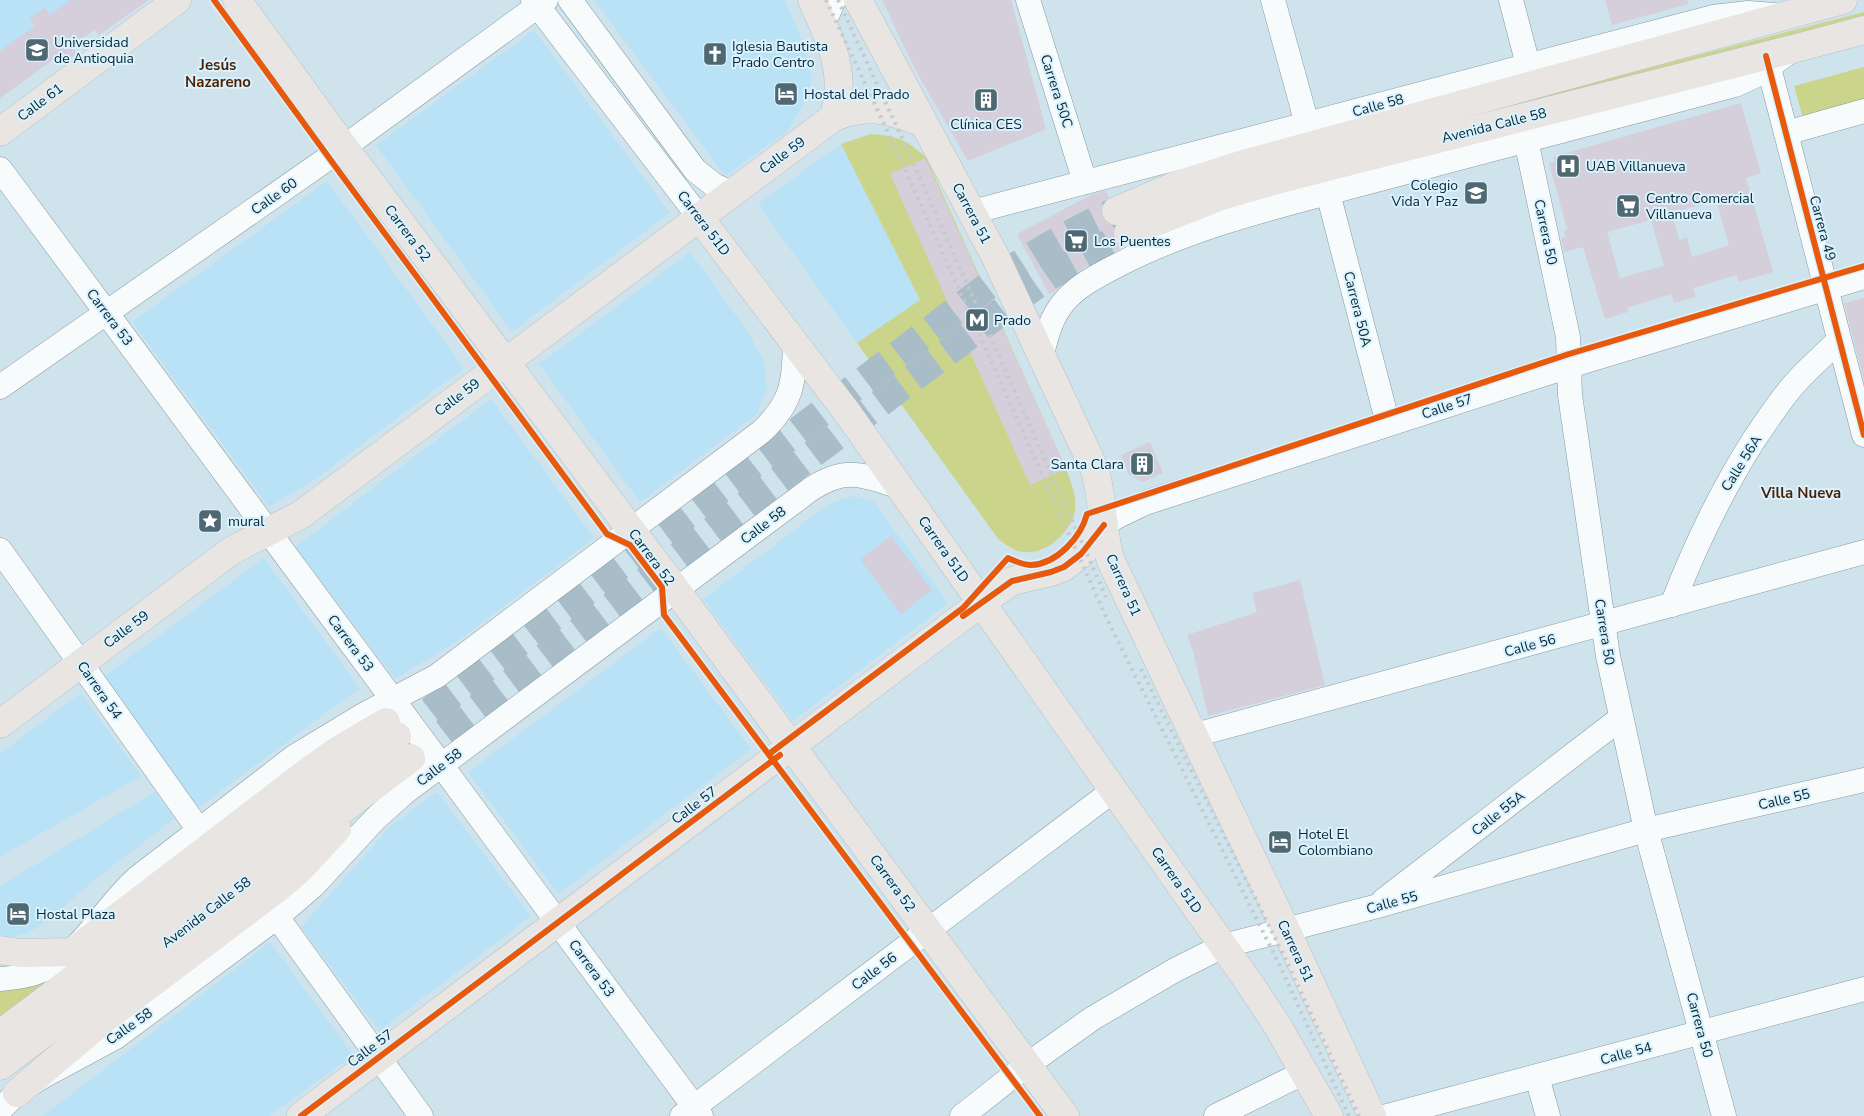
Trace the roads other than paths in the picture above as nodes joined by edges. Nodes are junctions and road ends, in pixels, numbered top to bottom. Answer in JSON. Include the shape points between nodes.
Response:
{"nodes":[{"id":1,"x":177,"y":0,"type":"edge"},
{"id":2,"x":237,"y":0,"type":"edge"},
{"id":3,"x":570,"y":0,"type":"edge"},
{"id":4,"x":812,"y":0,"type":"edge"},
{"id":5,"x":834,"y":0,"type":"edge"},
{"id":6,"x":858,"y":0,"type":"edge"},
{"id":7,"x":1028,"y":0,"type":"edge"},
{"id":8,"x":1273,"y":0,"type":"edge"},
{"id":9,"x":1511,"y":0,"type":"edge"},
{"id":10,"x":1844,"y":0,"type":"edge"},
{"id":11,"x":539,"y":2,"type":"edge"},
{"id":12,"x":1752,"y":7,"type":"edge"},
{"id":13,"x":1786,"y":16,"type":"junction"},
{"id":14,"x":823,"y":25,"type":"junction"},
{"id":15,"x":1864,"y":30,"type":"edge"},
{"id":16,"x":1767,"y":62,"type":"junction"},
{"id":17,"x":1528,"y":65,"type":"junction"},
{"id":18,"x":1864,"y":111,"type":"edge"},
{"id":19,"x":834,"y":117,"type":"junction"},
{"id":20,"x":923,"y":123,"type":"junction"},
{"id":21,"x":1307,"y":124,"type":"junction"},
{"id":22,"x":0,"y":132,"type":"edge"},
{"id":23,"x":1786,"y":133,"type":"junction"},
{"id":24,"x":1526,"y":140,"type":"junction"},
{"id":25,"x":344,"y":147,"type":"junction"},
{"id":26,"x":0,"y":170,"type":"edge"},
{"id":27,"x":1085,"y":182,"type":"junction"},
{"id":28,"x":731,"y":193,"type":"junction"},
{"id":29,"x":1328,"y":193,"type":"junction"},
{"id":30,"x":972,"y":212,"type":"junction"},
{"id":31,"x":699,"y":216,"type":"junction"},
{"id":32,"x":724,"y":250,"type":"junction"},
{"id":33,"x":1864,"y":277,"type":"edge"},
{"id":34,"x":1826,"y":289,"type":"junction"},
{"id":35,"x":106,"y":313,"type":"junction"},
{"id":36,"x":1839,"y":340,"type":"junction"},
{"id":37,"x":795,"y":344,"type":"junction"},
{"id":38,"x":1042,"y":354,"type":"junction"},
{"id":39,"x":505,"y":362,"type":"junction"},
{"id":40,"x":1569,"y":366,"type":"junction"},
{"id":41,"x":0,"y":387,"type":"edge"},
{"id":42,"x":1388,"y":424,"type":"junction"},
{"id":43,"x":1864,"y":435,"type":"edge"},
{"id":44,"x":900,"y":487,"type":"junction"},
{"id":45,"x":1104,"y":525,"type":"junction"},
{"id":46,"x":632,"y":530,"type":"junction"},
{"id":47,"x":268,"y":532,"type":"junction"},
{"id":48,"x":0,"y":550,"type":"edge"},
{"id":49,"x":1864,"y":552,"type":"edge"},
{"id":50,"x":676,"y":590,"type":"junction"},
{"id":51,"x":982,"y":602,"type":"junction"},
{"id":52,"x":1672,"y":605,"type":"junction"},
{"id":53,"x":1604,"y":624,"type":"junction"},
{"id":54,"x":81,"y":664,"type":"junction"},
{"id":55,"x":1621,"y":718,"type":"junction"},
{"id":56,"x":0,"y":724,"type":"edge"},
{"id":57,"x":397,"y":729,"type":"junction"},
{"id":58,"x":1195,"y":735,"type":"junction"},
{"id":59,"x":792,"y":746,"type":"junction"},
{"id":60,"x":442,"y":765,"type":"junction"},
{"id":61,"x":1864,"y":780,"type":"edge"},
{"id":62,"x":375,"y":785,"type":"junction"},
{"id":63,"x":1114,"y":790,"type":"junction"},
{"id":64,"x":199,"y":830,"type":"junction"},
{"id":65,"x":1646,"y":830,"type":"junction"},
{"id":66,"x":1374,"y":907,"type":"junction"},
{"id":67,"x":277,"y":917,"type":"junction"},
{"id":68,"x":558,"y":922,"type":"junction"},
{"id":69,"x":1286,"y":930,"type":"junction"},
{"id":70,"x":928,"y":931,"type":"junction"},
{"id":71,"x":1223,"y":946,"type":"junction"},
{"id":72,"x":0,"y":950,"type":"edge"},
{"id":73,"x":72,"y":952,"type":"junction"},
{"id":74,"x":0,"y":979,"type":"edge"},
{"id":75,"x":1864,"y":989,"type":"edge"},
{"id":76,"x":1702,"y":1032,"type":"junction"},
{"id":77,"x":0,"y":1034,"type":"edge"},
{"id":78,"x":378,"y":1057,"type":"junction"},
{"id":79,"x":1027,"y":1065,"type":"junction"},
{"id":80,"x":0,"y":1066,"type":"edge"},
{"id":81,"x":1305,"y":1072,"type":"junction"},
{"id":82,"x":1537,"y":1077,"type":"junction"},
{"id":83,"x":8,"y":1101,"type":"edge"},
{"id":84,"x":693,"y":1113,"type":"edge"},
{"id":85,"x":300,"y":1116,"type":"edge"},
{"id":86,"x":421,"y":1116,"type":"edge"},
{"id":87,"x":962,"y":1116,"type":"edge"},
{"id":88,"x":1065,"y":1116,"type":"edge"},
{"id":89,"x":1216,"y":1116,"type":"edge"},
{"id":90,"x":1329,"y":1116,"type":"edge"},
{"id":91,"x":1372,"y":1116,"type":"edge"},
{"id":92,"x":1387,"y":1116,"type":"edge"},
{"id":93,"x":1548,"y":1116,"type":"edge"},
{"id":94,"x":1724,"y":1116,"type":"edge"}],
"edges":[{"from":1,"to":22,"type":"main road","name":"Calle 61"},
{"from":2,"to":25,"type":"main road","name":"Carrera 52"},
{"from":3,"to":28,"type":"street","name":"Carrera 51D","via":[[695,170]]},
{"from":4,"to":14,"type":"main road"},
{"from":5,"to":14,"type":"street"},
{"from":6,"to":20,"type":"main road","name":"Carrera 51"},
{"from":7,"to":27,"type":"street","name":"Carrera 50C"},
{"from":8,"to":21,"type":"street"},
{"from":9,"to":17,"type":"street"},
{"from":10,"to":13,"type":"main road","name":"Avenida Calle 58"},
{"from":11,"to":25,"type":"street","name":"Calle 60"},
{"from":11,"to":31,"type":"street","name":"Carrera 51D"},
{"from":12,"to":13,"type":"street","name":"Calle 58"},
{"from":12,"to":17,"type":"street","name":"Calle 58"},
{"from":13,"to":16,"type":"main road","name":"Avenida Calle 58","via":[[1240,165],[1174,186],[1122,222],[1264,183]]},
{"from":14,"to":19,"type":"main road","via":[[838,74]]},
{"from":15,"to":16,"type":"main road","name":"Avenida Calle 58","via":[[1793,50]]},
{"from":16,"to":23,"type":"street","name":"Carrera 49"},
{"from":16,"to":24,"type":"street","via":[[1747,80],[1735,85]]},
{"from":17,"to":21,"type":"street","name":"Calle 58"},
{"from":18,"to":23,"type":"street"},
{"from":19,"to":20,"type":"main road","name":"Calle 59","via":[[868,108],[883,109]]},
{"from":19,"to":28,"type":"main road","name":"Calle 59"},
{"from":20,"to":30,"type":"main road","name":"Carrera 51"},
{"from":21,"to":27,"type":"street","name":"Calle 58"},
{"from":23,"to":34,"type":"street","name":"Carrera 49"},
{"from":24,"to":29,"type":"street"},
{"from":24,"to":40,"type":"street","name":"Carrera 50","via":[[1568,337]]},
{"from":25,"to":35,"type":"street","name":"Calle 60"},
{"from":25,"to":39,"type":"main road","name":"Carrera 52"},
{"from":26,"to":35,"type":"street","name":"Carrera 53"},
{"from":27,"to":30,"type":"street","name":"Calle 58"},
{"from":28,"to":31,"type":"main road","name":"Calle 59"},
{"from":28,"to":32,"type":"main road","via":[[723,221]]},
{"from":29,"to":38,"type":"street","via":[[1187,235],[1093,279],[1070,295],[1054,315]]},
{"from":29,"to":42,"type":"street","name":"Carrera 50A"},
{"from":30,"to":38,"type":"main road","name":"Carrera 51"},
{"from":31,"to":32,"type":"main road","name":"Carrera 51D"},
{"from":31,"to":39,"type":"main road","name":"Calle 59"},
{"from":32,"to":37,"type":"main road","name":"Carrera 51D"},
{"from":33,"to":34,"type":"street","name":"Calle 57"},
{"from":34,"to":36,"type":"street","name":"Carrera 49"},
{"from":34,"to":40,"type":"street","name":"Calle 57"},
{"from":35,"to":41,"type":"street","name":"Calle 60"},
{"from":35,"to":47,"type":"street","name":"Carrera 53"},
{"from":36,"to":43,"type":"street","name":"Carrera 49"},
{"from":36,"to":52,"type":"street","name":"Calle 56A","via":[[1798,381],[1738,465],[1712,510]]},
{"from":37,"to":44,"type":"main road","name":"Carrera 51D"},
{"from":37,"to":46,"type":"street","via":[[791,388],[785,405],[774,420]]},
{"from":38,"to":45,"type":"main road","name":"Carrera 51","via":[[1094,468]]},
{"from":39,"to":46,"type":"main road","name":"Carrera 52"},
{"from":39,"to":47,"type":"main road","name":"Calle 59","via":[[302,514]]},
{"from":40,"to":42,"type":"street","name":"Calle 57"},
{"from":40,"to":53,"type":"street","name":"Carrera 50","via":[[1570,395]]},
{"from":42,"to":45,"type":"street","name":"Calle 57","via":[[1145,503]]},
{"from":44,"to":50,"type":"street","name":"Calle 58","via":[[859,475],[825,480]]},
{"from":44,"to":51,"type":"main road","name":"Carrera 51D"},
{"from":45,"to":51,"type":"main road","name":"Calle 57","via":[[1081,554],[1064,567],[1012,581]]},
{"from":45,"to":58,"type":"main road","name":"Carrera 51","via":[[1111,561]]},
{"from":46,"to":50,"type":"main road","name":"Carrera 52"},
{"from":46,"to":57,"type":"street","via":[[437,676]]},
{"from":47,"to":54,"type":"main road","name":"Calle 59","via":[[231,552]]},
{"from":47,"to":57,"type":"street","name":"Carrera 53"},
{"from":48,"to":54,"type":"street","name":"Carrera 54"},
{"from":49,"to":52,"type":"street","name":"Calle 56"},
{"from":50,"to":59,"type":"main road","name":"Carrera 52"},
{"from":50,"to":60,"type":"street","name":"Calle 58"},
{"from":51,"to":59,"type":"main road","name":"Calle 57"},
{"from":51,"to":63,"type":"main road","name":"Carrera 51D"},
{"from":52,"to":53,"type":"street","name":"Calle 56"},
{"from":53,"to":55,"type":"street","name":"Carrera 50"},
{"from":53,"to":58,"type":"street","name":"Calle 56"},
{"from":54,"to":56,"type":"main road","name":"Calle 59"},
{"from":54,"to":64,"type":"street","name":"Carrera 54"},
{"from":55,"to":65,"type":"street","name":"Carrera 50"},
{"from":55,"to":66,"type":"street","name":"Calle 55A"},
{"from":57,"to":60,"type":"street","name":"Carrera 53"},
{"from":57,"to":62,"type":"main road","name":"Avenida Calle 58"},
{"from":57,"to":64,"type":"street","via":[[300,753]]},
{"from":57,"to":73,"type":"main road","via":[[337,751]]},
{"from":57,"to":77,"type":"main road","name":"Avenida Calle 58"},
{"from":58,"to":69,"type":"main road","name":"Carrera 51"},
{"from":59,"to":68,"type":"main road","name":"Calle 57"},
{"from":59,"to":70,"type":"main road","name":"Carrera 52"},
{"from":60,"to":67,"type":"street","name":"Calle 58","via":[[375,818],[313,886]]},
{"from":60,"to":68,"type":"street","name":"Carrera 53"},
{"from":61,"to":65,"type":"street","name":"Calle 55"},
{"from":62,"to":80,"type":"main road","name":"Avenida Calle 58"},
{"from":62,"to":83,"type":"main road","via":[[320,848],[279,888],[102,1020]]},
{"from":63,"to":70,"type":"street","name":"Calle 56"},
{"from":63,"to":71,"type":"main road","name":"Carrera 51D"},
{"from":64,"to":73,"type":"street","via":[[128,886]]},
{"from":65,"to":66,"type":"street","name":"Calle 55"},
{"from":65,"to":76,"type":"street","name":"Carrera 50"},
{"from":66,"to":69,"type":"street","name":"Calle 55"},
{"from":67,"to":78,"type":"street"},
{"from":67,"to":83,"type":"street","name":"Calle 58","via":[[116,1037],[40,1078]]},
{"from":68,"to":78,"type":"main road","name":"Calle 57"},
{"from":68,"to":84,"type":"street","name":"Carrera 53"},
{"from":69,"to":71,"type":"street","name":"Calle 55"},
{"from":69,"to":91,"type":"main road","name":"Carrera 51"},
{"from":70,"to":79,"type":"main road","name":"Carrera 52"},
{"from":70,"to":84,"type":"street","name":"Calle 56"},
{"from":71,"to":79,"type":"street","name":"Calle 55","via":[[1128,996]]},
{"from":71,"to":81,"type":"main road","name":"Carrera 51D"},
{"from":72,"to":73,"type":"main road"},
{"from":73,"to":74,"type":"street","via":[[34,974]]},
{"from":75,"to":76,"type":"street","name":"Calle 54"},
{"from":76,"to":82,"type":"street","name":"Calle 54"},
{"from":76,"to":94,"type":"street","name":"Carrera 50"},
{"from":78,"to":85,"type":"main road","name":"Calle 57"},
{"from":78,"to":86,"type":"street"},
{"from":79,"to":87,"type":"street","name":"Calle 55"},
{"from":79,"to":88,"type":"main road","name":"Carrera 52"},
{"from":81,"to":89,"type":"street"},
{"from":81,"to":90,"type":"main road","name":"Carrera 51D"},
{"from":82,"to":92,"type":"street","name":"Calle 54"},
{"from":82,"to":93,"type":"street"}]}
